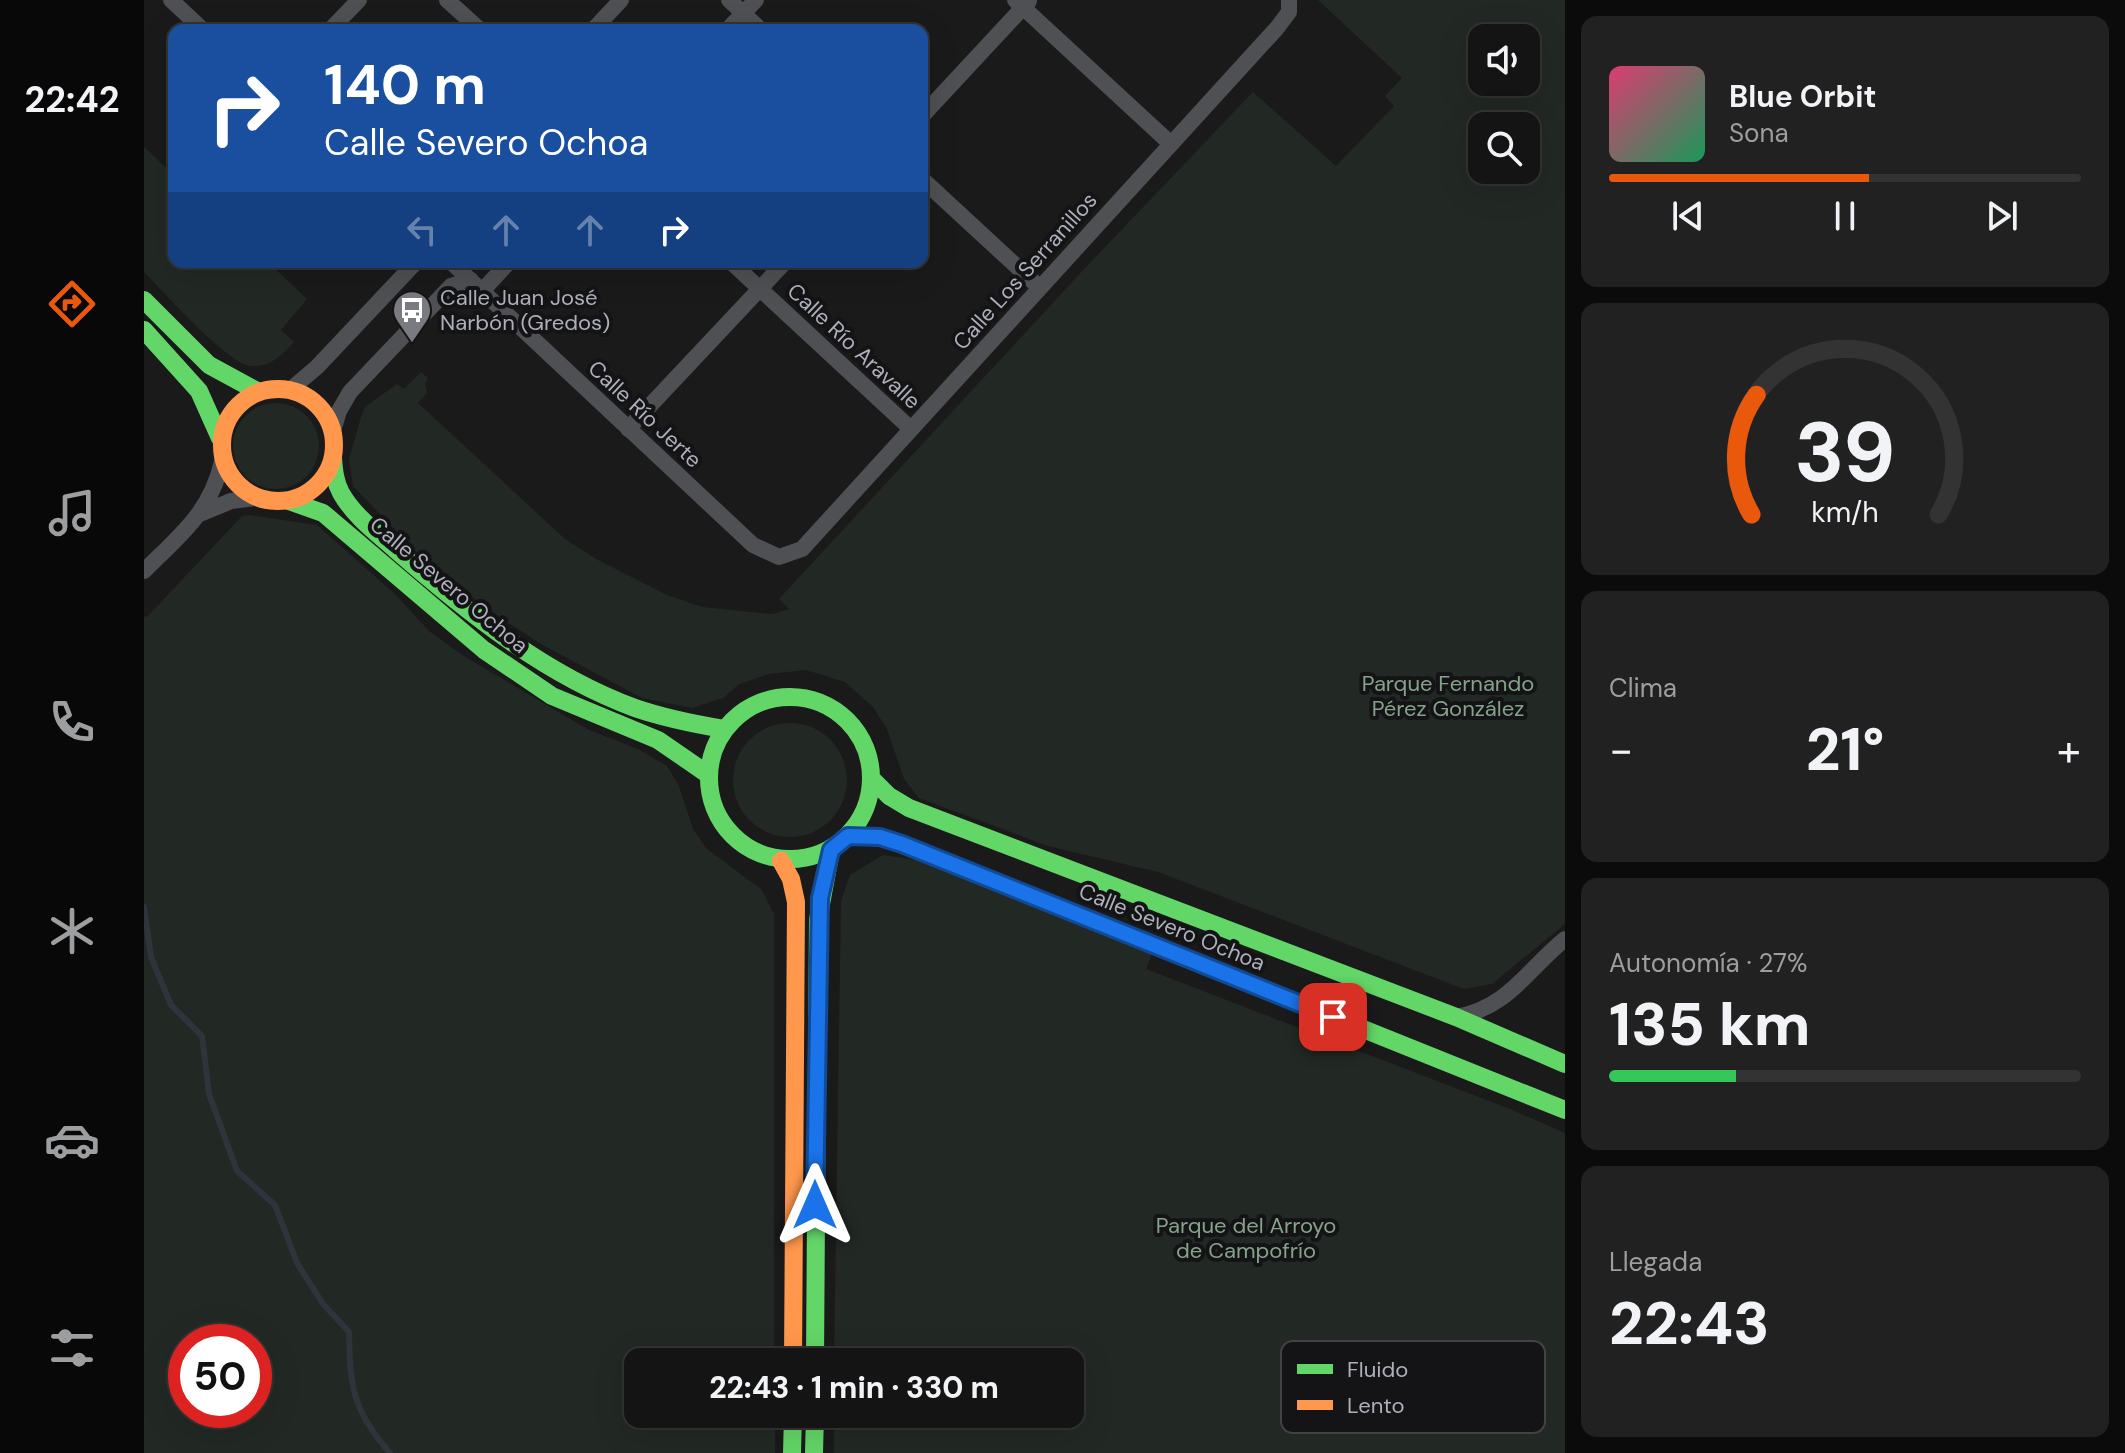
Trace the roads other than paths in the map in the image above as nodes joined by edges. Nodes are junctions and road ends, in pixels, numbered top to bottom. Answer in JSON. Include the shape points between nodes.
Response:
{"nodes":[{"id":1,"x":171,"y":0,"type":"edge"},
{"id":2,"x":359,"y":0,"type":"edge"},
{"id":3,"x":447,"y":0,"type":"edge"},
{"id":4,"x":621,"y":0,"type":"edge"},
{"id":5,"x":729,"y":0,"type":"edge"},
{"id":6,"x":756,"y":0,"type":"edge"},
{"id":7,"x":1290,"y":1,"type":"edge"},
{"id":8,"x":1023,"y":3,"type":"edge"},
{"id":9,"x":743,"y":13,"type":"junction"},
{"id":10,"x":197,"y":24,"type":"edge"},
{"id":11,"x":336,"y":24,"type":"edge"},
{"id":12,"x":473,"y":24,"type":"edge"},
{"id":13,"x":599,"y":24,"type":"edge"},
{"id":14,"x":733,"y":24,"type":"edge"},
{"id":15,"x":755,"y":24,"type":"edge"},
{"id":16,"x":928,"y":109,"type":"edge"},
{"id":17,"x":1171,"y":144,"type":"junction"},
{"id":18,"x":928,"y":185,"type":"edge"},
{"id":19,"x":410,"y":268,"type":"edge"},
{"id":20,"x":457,"y":268,"type":"edge"},
{"id":21,"x":501,"y":268,"type":"edge"},
{"id":22,"x":737,"y":268,"type":"edge"},
{"id":23,"x":779,"y":268,"type":"edge"},
{"id":24,"x":476,"y":286,"type":"junction"},
{"id":25,"x":1040,"y":288,"type":"junction"},
{"id":26,"x":760,"y":289,"type":"junction"},
{"id":27,"x":144,"y":300,"type":"edge"},
{"id":28,"x":144,"y":330,"type":"edge"},
{"id":29,"x":291,"y":389,"type":"junction"},
{"id":30,"x":257,"y":391,"type":"junction"},
{"id":31,"x":628,"y":429,"type":"junction"},
{"id":32,"x":911,"y":429,"type":"junction"},
{"id":33,"x":333,"y":431,"type":"junction"},
{"id":34,"x":220,"y":438,"type":"junction"},
{"id":35,"x":333,"y":458,"type":"junction"},
{"id":36,"x":222,"y":461,"type":"junction"},
{"id":37,"x":255,"y":498,"type":"junction"},
{"id":38,"x":289,"y":501,"type":"junction"},
{"id":39,"x":202,"y":513,"type":"junction"},
{"id":40,"x":779,"y":557,"type":"joint"},
{"id":41,"x":144,"y":571,"type":"edge"},
{"id":42,"x":724,"y":729,"type":"junction"},
{"id":43,"x":706,"y":773,"type":"junction"},
{"id":44,"x":874,"y":781,"type":"junction"},
{"id":45,"x":848,"y":836,"type":"junction"},
{"id":46,"x":831,"y":850,"type":"junction"},
{"id":47,"x":781,"y":861,"type":"junction"},
{"id":48,"x":1565,"y":939,"type":"edge"},
{"id":49,"x":1456,"y":1017,"type":"junction"},
{"id":50,"x":1565,"y":1064,"type":"edge"},
{"id":51,"x":1565,"y":1110,"type":"edge"},
{"id":52,"x":793,"y":1348,"type":"edge"},
{"id":53,"x":815,"y":1348,"type":"edge"},
{"id":54,"x":793,"y":1428,"type":"edge"},
{"id":55,"x":815,"y":1428,"type":"edge"},
{"id":56,"x":792,"y":1453,"type":"edge"},
{"id":57,"x":814,"y":1453,"type":"edge"}],
"edges":[{"from":1,"to":10,"type":"street"},
{"from":2,"to":11,"type":"street"},
{"from":3,"to":12,"type":"street"},
{"from":4,"to":13,"type":"street"},
{"from":5,"to":9,"type":"street"},
{"from":6,"to":9,"type":"street"},
{"from":7,"to":17,"type":"street","name":"Calle Los Serranillos","via":[[1277,28]]},
{"from":8,"to":16,"type":"street"},
{"from":8,"to":17,"type":"street"},
{"from":9,"to":14,"type":"street"},
{"from":9,"to":15,"type":"street"},
{"from":17,"to":25,"type":"street","name":"Calle Los Serranillos"},
{"from":18,"to":25,"type":"street"},
{"from":19,"to":29,"type":"street"},
{"from":20,"to":24,"type":"street","name":"Calle Río Jerte"},
{"from":21,"to":24,"type":"street"},
{"from":22,"to":26,"type":"street","name":"Calle Río Aravalle"},
{"from":23,"to":26,"type":"street"},
{"from":24,"to":31,"type":"street","name":"Calle Río Jerte"},
{"from":24,"to":33,"type":"street","via":[[451,286],[350,392]]},
{"from":25,"to":32,"type":"street","name":"Calle Los Serranillos"},
{"from":26,"to":31,"type":"street"},
{"from":26,"to":32,"type":"street","name":"Calle Río Aravalle"},
{"from":27,"to":30,"type":"main road","via":[[215,370],[232,383]]},
{"from":28,"to":34,"type":"main road","via":[[196,383]]},
{"from":29,"to":30,"type":"main road"},
{"from":29,"to":33,"type":"main road","via":[[321,407]]},
{"from":30,"to":34,"type":"main road","via":[[231,410]]},
{"from":31,"to":40,"type":"street","name":"Calle Río Jerte","via":[[753,545]]},
{"from":32,"to":40,"type":"street","name":"Calle Los Serranillos","via":[[802,549]]},
{"from":33,"to":35,"type":"main road"},
{"from":34,"to":36,"type":"main road"},
{"from":35,"to":38,"type":"main road","via":[[322,480]]},
{"from":35,"to":42,"type":"main road","name":"Calle Severo Ochoa","via":[[336,484],[356,512],[424,575],[497,631],[607,694],[669,720]]},
{"from":36,"to":37,"type":"main road","via":[[237,486]]},
{"from":36,"to":39,"type":"street","via":[[217,486]]},
{"from":37,"to":38,"type":"main road"},
{"from":37,"to":39,"type":"street"},
{"from":38,"to":43,"type":"main road","name":"Calle Severo Ochoa","via":[[323,513],[484,650],[552,696],[658,740]]},
{"from":39,"to":41,"type":"street"},
{"from":42,"to":43,"type":"main road"},
{"from":42,"to":44,"type":"main road","via":[[758,705],[783,698],[815,701],[854,726],[867,746]]},
{"from":43,"to":47,"type":"main road","via":[[713,805],[727,829],[756,854]]},
{"from":44,"to":45,"type":"main road"},
{"from":44,"to":49,"type":"main road","name":"Calle Severo Ochoa","via":[[909,808]]},
{"from":45,"to":46,"type":"main road"},
{"from":45,"to":51,"type":"main road","name":"Calle Severo Ochoa","via":[[902,844]]},
{"from":46,"to":47,"type":"main road"},
{"from":46,"to":53,"type":"main road","via":[[818,920]]},
{"from":47,"to":52,"type":"main road","via":[[796,902]]},
{"from":48,"to":49,"type":"street","via":[[1505,998]]},
{"from":49,"to":50,"type":"main road","name":"Calle Severo Ochoa"},
{"from":54,"to":56,"type":"main road"},
{"from":55,"to":57,"type":"main road"}]}
